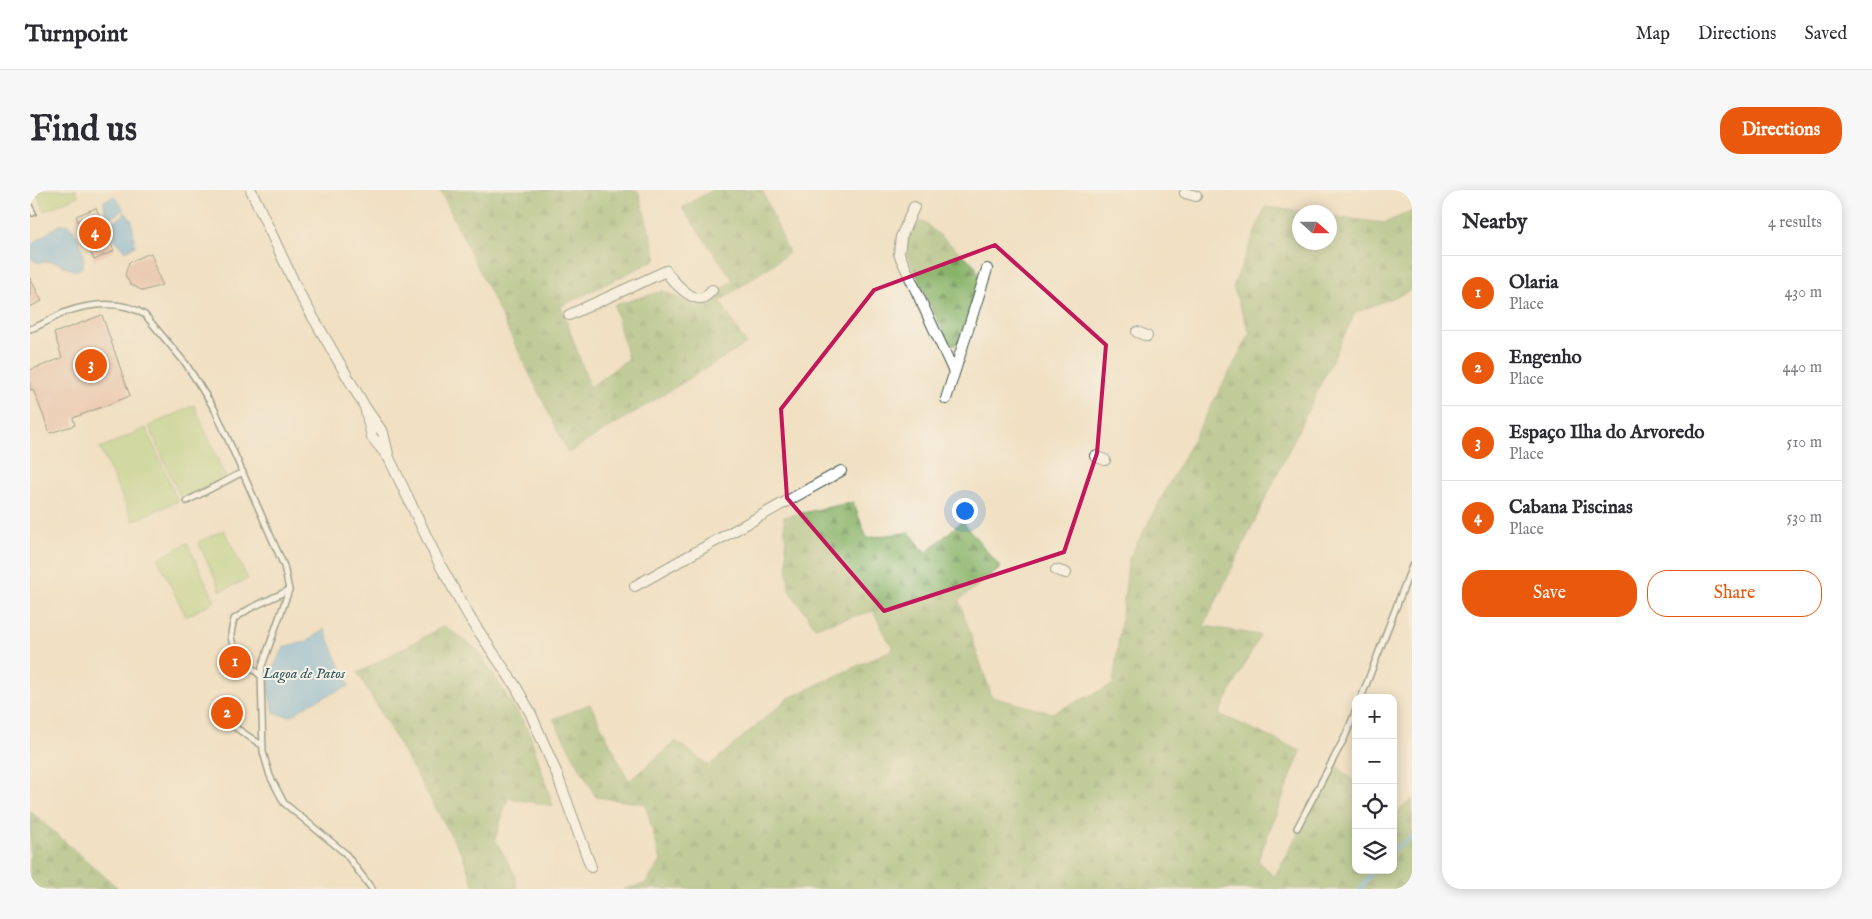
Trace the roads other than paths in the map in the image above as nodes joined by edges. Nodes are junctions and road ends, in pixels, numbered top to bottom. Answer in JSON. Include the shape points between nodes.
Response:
{"nodes":[{"id":1,"x":251,"y":190,"type":"edge"},
{"id":2,"x":30,"y":207,"type":"edge"},
{"id":3,"x":914,"y":208,"type":"dead end"},
{"id":4,"x":33,"y":213,"type":"dead end"},
{"id":5,"x":986,"y":269,"type":"dead end"},
{"id":6,"x":712,"y":290,"type":"dead end"},
{"id":7,"x":569,"y":315,"type":"dead end"},
{"id":8,"x":30,"y":329,"type":"edge"},
{"id":9,"x":954,"y":372,"type":"junction"},
{"id":10,"x":946,"y":399,"type":"dead end"},
{"id":11,"x":841,"y":471,"type":"dead end"},
{"id":12,"x":243,"y":472,"type":"junction"},
{"id":13,"x":187,"y":501,"type":"dead end"},
{"id":14,"x":1412,"y":566,"type":"edge"},
{"id":15,"x":635,"y":586,"type":"dead end"},
{"id":16,"x":289,"y":590,"type":"junction"},
{"id":17,"x":261,"y":676,"type":"junction"},
{"id":18,"x":1363,"y":694,"type":"edge"},
{"id":19,"x":1352,"y":720,"type":"edge"},
{"id":20,"x":236,"y":728,"type":"dead end"},
{"id":21,"x":263,"y":746,"type":"junction"},
{"id":22,"x":1297,"y":828,"type":"dead end"},
{"id":23,"x":591,"y":867,"type":"dead end"},
{"id":24,"x":372,"y":889,"type":"edge"}],
"edges":[{"from":1,"to":23,"type":"street","via":[[299,292],[365,407],[384,433],[389,458],[455,593],[530,712],[553,763]]},
{"from":2,"to":4,"type":"lane"},
{"from":3,"to":9,"type":"street","via":[[901,236],[899,254]]},
{"from":5,"to":9,"type":"street"},
{"from":6,"to":7,"type":"street","via":[[704,297],[693,297],[666,271]]},
{"from":8,"to":12,"type":"lane","via":[[65,313],[114,304],[146,315],[186,364],[215,410]]},
{"from":9,"to":10,"type":"street"},
{"from":11,"to":15,"type":"street"},
{"from":12,"to":13,"type":"lane"},
{"from":12,"to":16,"type":"lane","via":[[284,566]]},
{"from":14,"to":18,"type":"lane"},
{"from":16,"to":17,"type":"lane"},
{"from":16,"to":17,"type":"lane","via":[[234,619],[231,637],[235,648]]},
{"from":17,"to":21,"type":"lane"},
{"from":19,"to":22,"type":"lane"},
{"from":20,"to":21,"type":"lane"},
{"from":21,"to":24,"type":"lane","via":[[270,776],[284,803],[345,853]]}]}
